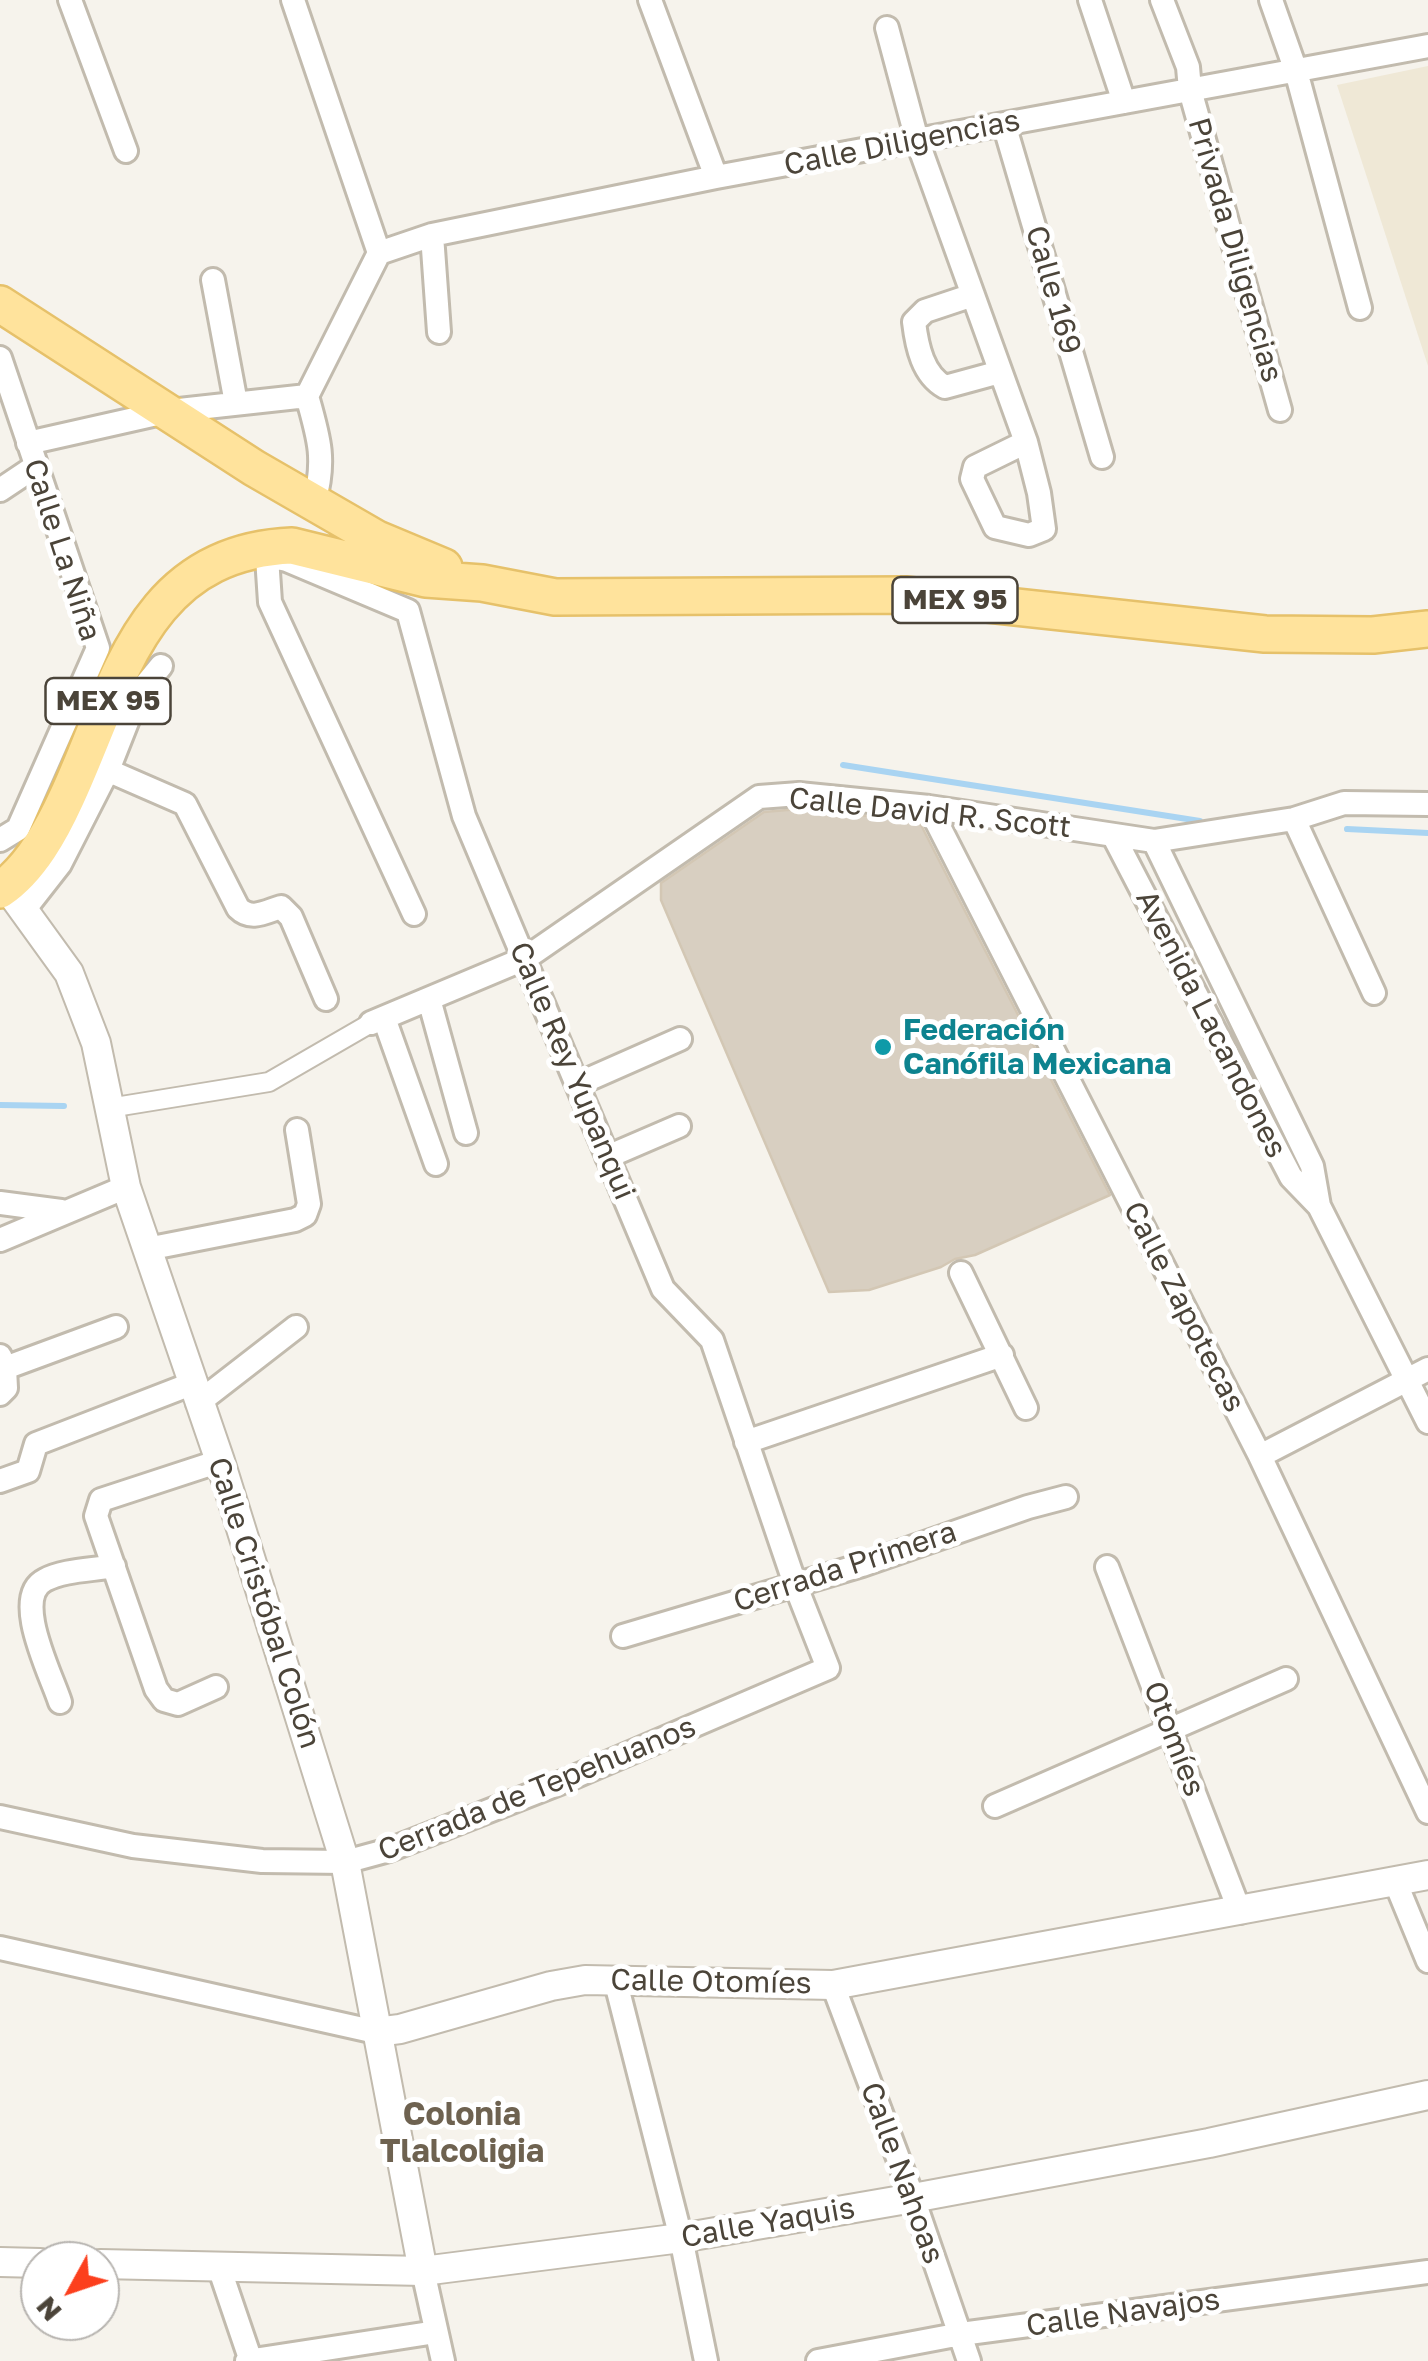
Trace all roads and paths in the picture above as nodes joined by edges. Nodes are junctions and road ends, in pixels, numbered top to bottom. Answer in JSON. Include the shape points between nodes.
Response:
{"nodes":[{"id":1,"x":70,"y":0,"type":"edge"},
{"id":2,"x":293,"y":0,"type":"edge"},
{"id":3,"x":650,"y":0,"type":"edge"},
{"id":4,"x":1090,"y":0,"type":"edge"},
{"id":5,"x":1162,"y":0,"type":"edge"},
{"id":6,"x":1270,"y":0,"type":"edge"},
{"id":7,"x":886,"y":28,"type":"dead end"},
{"id":8,"x":1428,"y":46,"type":"edge"},
{"id":9,"x":1296,"y":71,"type":"junction"},
{"id":10,"x":1190,"y":90,"type":"junction"},
{"id":11,"x":1124,"y":102,"type":"junction"},
{"id":12,"x":1004,"y":124,"type":"junction"},
{"id":13,"x":917,"y":140,"type":"junction"},
{"id":14,"x":126,"y":151,"type":"dead end"},
{"id":15,"x":716,"y":178,"type":"junction"},
{"id":16,"x":432,"y":236,"type":"junction"},
{"id":17,"x":379,"y":253,"type":"junction"},
{"id":18,"x":213,"y":280,"type":"dead end"},
{"id":19,"x":973,"y":294,"type":"junction"},
{"id":20,"x":0,"y":304,"type":"edge"},
{"id":21,"x":1360,"y":308,"type":"dead end"},
{"id":22,"x":439,"y":332,"type":"dead end"},
{"id":23,"x":0,"y":358,"type":"edge"},
{"id":24,"x":1000,"y":372,"type":"junction"},
{"id":25,"x":307,"y":396,"type":"junction"},
{"id":26,"x":236,"y":403,"type":"junction"},
{"id":27,"x":1280,"y":410,"type":"dead end"},
{"id":28,"x":170,"y":411,"type":"junction"},
{"id":29,"x":1026,"y":442,"type":"dead end"},
{"id":30,"x":28,"y":443,"type":"junction"},
{"id":31,"x":1102,"y":457,"type":"dead end"},
{"id":32,"x":36,"y":466,"type":"junction"},
{"id":33,"x":0,"y":490,"type":"edge"},
{"id":34,"x":314,"y":503,"type":"junction"},
{"id":35,"x":265,"y":552,"type":"junction"},
{"id":36,"x":482,"y":583,"type":"junction"},
{"id":37,"x":1428,"y":630,"type":"edge"},
{"id":38,"x":161,"y":666,"type":"dead end"},
{"id":39,"x":96,"y":765,"type":"junction"},
{"id":40,"x":1428,"y":804,"type":"edge"},
{"id":41,"x":929,"y":807,"type":"junction"},
{"id":42,"x":1294,"y":819,"type":"junction"},
{"id":43,"x":1113,"y":835,"type":"junction"},
{"id":44,"x":0,"y":840,"type":"edge"},
{"id":45,"x":1154,"y":841,"type":"junction"},
{"id":46,"x":7,"y":891,"type":"edge"},
{"id":47,"x":414,"y":914,"type":"dead end"},
{"id":48,"x":1199,"y":932,"type":"junction"},
{"id":49,"x":1171,"y":944,"type":"junction"},
{"id":50,"x":526,"y":958,"type":"junction"},
{"id":51,"x":1374,"y":993,"type":"dead end"},
{"id":52,"x":326,"y":999,"type":"dead end"},
{"id":53,"x":430,"y":999,"type":"junction"},
{"id":54,"x":1236,"y":1010,"type":"junction"},
{"id":55,"x":378,"y":1021,"type":"junction"},
{"id":56,"x":1210,"y":1021,"type":"junction"},
{"id":57,"x":680,"y":1039,"type":"dead end"},
{"id":58,"x":578,"y":1084,"type":"junction"},
{"id":59,"x":1282,"y":1104,"type":"junction"},
{"id":60,"x":109,"y":1108,"type":"junction"},
{"id":61,"x":1258,"y":1115,"type":"junction"},
{"id":62,"x":679,"y":1126,"type":"dead end"},
{"id":63,"x":297,"y":1130,"type":"dead end"},
{"id":64,"x":466,"y":1133,"type":"dead end"},
{"id":65,"x":607,"y":1157,"type":"junction"},
{"id":66,"x":436,"y":1164,"type":"dead end"},
{"id":67,"x":126,"y":1187,"type":"junction"},
{"id":68,"x":0,"y":1204,"type":"edge"},
{"id":69,"x":1318,"y":1206,"type":"junction"},
{"id":70,"x":64,"y":1212,"type":"junction"},
{"id":71,"x":0,"y":1240,"type":"edge"},
{"id":72,"x":148,"y":1249,"type":"junction"},
{"id":73,"x":960,"y":1272,"type":"dead end"},
{"id":74,"x":116,"y":1327,"type":"dead end"},
{"id":75,"x":296,"y":1327,"type":"dead end"},
{"id":76,"x":1002,"y":1355,"type":"junction"},
{"id":77,"x":2,"y":1362,"type":"edge"},
{"id":78,"x":1428,"y":1369,"type":"edge"},
{"id":79,"x":1404,"y":1379,"type":"junction"},
{"id":80,"x":194,"y":1393,"type":"junction"},
{"id":81,"x":0,"y":1394,"type":"edge"},
{"id":82,"x":1026,"y":1408,"type":"dead end"},
{"id":83,"x":1428,"y":1422,"type":"edge"},
{"id":84,"x":746,"y":1442,"type":"junction"},
{"id":85,"x":1260,"y":1456,"type":"junction"},
{"id":86,"x":220,"y":1461,"type":"junction"},
{"id":87,"x":0,"y":1481,"type":"edge"},
{"id":88,"x":1066,"y":1497,"type":"dead end"},
{"id":89,"x":114,"y":1566,"type":"junction"},
{"id":90,"x":1107,"y":1566,"type":"dead end"},
{"id":91,"x":795,"y":1584,"type":"junction"},
{"id":92,"x":623,"y":1636,"type":"dead end"},
{"id":93,"x":828,"y":1668,"type":"joint"},
{"id":94,"x":1286,"y":1680,"type":"dead end"},
{"id":95,"x":216,"y":1687,"type":"dead end"},
{"id":96,"x":60,"y":1702,"type":"dead end"},
{"id":97,"x":1170,"y":1730,"type":"junction"},
{"id":98,"x":994,"y":1806,"type":"dead end"},
{"id":99,"x":1428,"y":1812,"type":"edge"},
{"id":100,"x":0,"y":1817,"type":"edge"},
{"id":101,"x":345,"y":1862,"type":"junction"},
{"id":102,"x":1428,"y":1875,"type":"edge"},
{"id":103,"x":1395,"y":1881,"type":"junction"},
{"id":104,"x":1240,"y":1912,"type":"junction"},
{"id":105,"x":0,"y":1948,"type":"edge"},
{"id":106,"x":1428,"y":1961,"type":"edge"},
{"id":107,"x":616,"y":1979,"type":"junction"},
{"id":108,"x":833,"y":1985,"type":"junction"},
{"id":109,"x":376,"y":2032,"type":"junction"},
{"id":110,"x":1428,"y":2094,"type":"edge"},
{"id":111,"x":913,"y":2198,"type":"junction"},
{"id":112,"x":681,"y":2238,"type":"junction"},
{"id":113,"x":120,"y":2265,"type":"edge"},
{"id":114,"x":219,"y":2267,"type":"junction"},
{"id":115,"x":423,"y":2271,"type":"junction"},
{"id":116,"x":1428,"y":2272,"type":"edge"},
{"id":117,"x":436,"y":2332,"type":"junction"},
{"id":118,"x":960,"y":2334,"type":"junction"},
{"id":119,"x":849,"y":2358,"type":"edge"},
{"id":120,"x":249,"y":2361,"type":"edge"},
{"id":121,"x":443,"y":2361,"type":"edge"},
{"id":122,"x":706,"y":2361,"type":"edge"},
{"id":123,"x":818,"y":2361,"type":"edge"},
{"id":124,"x":969,"y":2361,"type":"edge"}],
"edges":[{"from":1,"to":14,"type":"street"},
{"from":2,"to":17,"type":"street"},
{"from":3,"to":15,"type":"street"},
{"from":4,"to":11,"type":"street"},
{"from":5,"to":10,"type":"street","name":"Privada Diligencias"},
{"from":6,"to":9,"type":"street"},
{"from":7,"to":13,"type":"street"},
{"from":8,"to":9,"type":"street","name":"Calle Diligencias"},
{"from":9,"to":10,"type":"street","name":"Calle Diligencias"},
{"from":9,"to":21,"type":"street"},
{"from":10,"to":11,"type":"street","name":"Calle Diligencias"},
{"from":10,"to":27,"type":"street","name":"Privada Diligencias"},
{"from":11,"to":12,"type":"street","name":"Calle Diligencias"},
{"from":12,"to":13,"type":"street","name":"Calle Diligencias"},
{"from":12,"to":31,"type":"street","name":"Calle 169"},
{"from":13,"to":15,"type":"street","name":"Calle Diligencias"},
{"from":13,"to":19,"type":"street"},
{"from":15,"to":16,"type":"street","name":"Calle Diligencias"},
{"from":16,"to":17,"type":"street","name":"Calle Diligencias"},
{"from":16,"to":22,"type":"street"},
{"from":17,"to":25,"type":"street"},
{"from":18,"to":26,"type":"street"},
{"from":19,"to":24,"type":"street"},
{"from":19,"to":24,"type":"street","via":[[925,311],[914,322],[917,343],[931,379],[945,387]]},
{"from":20,"to":28,"type":"main road","number":"MEX 95"},
{"from":23,"to":30,"type":"street","name":"Calle La Niña"},
{"from":24,"to":29,"type":"street"},
{"from":25,"to":26,"type":"street"},
{"from":25,"to":34,"type":"street","via":[[321,444]]},
{"from":26,"to":28,"type":"street"},
{"from":28,"to":30,"type":"street"},
{"from":28,"to":34,"type":"main road","number":"MEX 95"},
{"from":30,"to":32,"type":"street","name":"Calle La Niña"},
{"from":32,"to":33,"type":"street"},
{"from":32,"to":44,"type":"street","name":"Calle La Niña","via":[[98,648],[18,829]]},
{"from":34,"to":35,"type":"main road"},
{"from":34,"to":36,"type":"main road","number":"MEX 95","via":[[377,539]]},
{"from":35,"to":36,"type":"main road","number":"MEX 95","via":[[292,546],[426,580]]},
{"from":35,"to":39,"type":"main road","number":"MEX 95","via":[[211,566],[169,594],[123,667]]},
{"from":35,"to":47,"type":"street","via":[[270,602]]},
{"from":35,"to":50,"type":"street","name":"Calle Rey Yupanqui","via":[[408,611],[464,816]]},
{"from":36,"to":37,"type":"main road","number":"MEX 95","via":[[555,597],[624,599],[905,595],[1265,634]]},
{"from":38,"to":39,"type":"street"},
{"from":39,"to":46,"type":"main road","number":"MEX 95"},
{"from":39,"to":52,"type":"street","via":[[185,804],[238,908],[254,916],[281,906],[292,917]]},
{"from":40,"to":42,"type":"street","name":"Calle David R. Scott","via":[[1344,804]]},
{"from":41,"to":43,"type":"street","name":"Calle David R. Scott"},
{"from":41,"to":50,"type":"street","name":"Calle David R. Scott","via":[[799,794],[760,797]]},
{"from":41,"to":85,"type":"street","name":"Calle Zapotecas"},
{"from":42,"to":45,"type":"street","name":"Calle David R. Scott"},
{"from":42,"to":51,"type":"street"},
{"from":43,"to":45,"type":"street","name":"Calle David R. Scott"},
{"from":43,"to":49,"type":"street","name":"Avenida Lacandones"},
{"from":45,"to":48,"type":"street","name":"Avenida Lacandones"},
{"from":46,"to":60,"type":"street","name":"Calle Cristóbal Colón","via":[[70,973],[96,1043]]},
{"from":48,"to":49,"type":"street"},
{"from":48,"to":54,"type":"street","name":"Avenida Lacandones"},
{"from":49,"to":56,"type":"street","name":"Avenida Lacandones"},
{"from":50,"to":53,"type":"street","name":"Calle David R. Scott"},
{"from":50,"to":58,"type":"street","name":"Calle Rey Yupanqui"},
{"from":53,"to":55,"type":"street","name":"Calle David R. Scott"},
{"from":53,"to":64,"type":"street"},
{"from":54,"to":56,"type":"street"},
{"from":54,"to":59,"type":"street","name":"Avenida Lacandones"},
{"from":55,"to":60,"type":"street","via":[[268,1082]]},
{"from":55,"to":66,"type":"street"},
{"from":56,"to":61,"type":"street","name":"Avenida Lacandones"},
{"from":57,"to":58,"type":"street"},
{"from":58,"to":65,"type":"street","name":"Calle Rey Yupanqui"},
{"from":59,"to":61,"type":"street"},
{"from":59,"to":69,"type":"street","name":"Avenida Lacandones","via":[[1312,1166]]},
{"from":60,"to":67,"type":"street","name":"Calle Cristóbal Colón"},
{"from":61,"to":69,"type":"street","name":"Avenida Lacandones","via":[[1291,1177]]},
{"from":62,"to":65,"type":"street"},
{"from":63,"to":72,"type":"street","via":[[309,1204],[305,1215]]},
{"from":65,"to":84,"type":"street","name":"Calle Rey Yupanqui","via":[[663,1289],[712,1340]]},
{"from":67,"to":70,"type":"street"},
{"from":67,"to":72,"type":"street","name":"Calle Cristóbal Colón"},
{"from":68,"to":70,"type":"street"},
{"from":69,"to":79,"type":"street","name":"Avenida Lacandones"},
{"from":70,"to":71,"type":"street"},
{"from":72,"to":80,"type":"street","name":"Calle Cristóbal Colón"},
{"from":73,"to":76,"type":"street"},
{"from":74,"to":77,"type":"street"},
{"from":75,"to":80,"type":"street"},
{"from":76,"to":82,"type":"street"},
{"from":76,"to":84,"type":"street"},
{"from":77,"to":81,"type":"street","via":[[6,1388]]},
{"from":78,"to":79,"type":"street"},
{"from":79,"to":83,"type":"street","name":"Avenida Lacandones"},
{"from":79,"to":85,"type":"street"},
{"from":80,"to":86,"type":"street","name":"Calle Cristóbal Colón"},
{"from":80,"to":87,"type":"street","via":[[36,1444],[28,1471]]},
{"from":84,"to":91,"type":"street","name":"Calle Rey Yupanqui"},
{"from":85,"to":99,"type":"street","name":"Calle Zapotecas"},
{"from":86,"to":89,"type":"street","via":[[100,1500],[96,1516]]},
{"from":86,"to":101,"type":"street","name":"Calle Cristóbal Colón"},
{"from":88,"to":91,"type":"street","name":"Cerrada Primera"},
{"from":89,"to":95,"type":"street","via":[[164,1700],[178,1704]]},
{"from":89,"to":96,"type":"street","via":[[46,1579],[32,1590],[28,1608]]},
{"from":90,"to":97,"type":"street","name":"Otomíes"},
{"from":91,"to":92,"type":"street","name":"Cerrada Primera"},
{"from":91,"to":93,"type":"street","name":"Calle Rey Yupanqui"},
{"from":93,"to":101,"type":"street","name":"Cerrada de Tepehuanos","via":[[560,1783]]},
{"from":94,"to":97,"type":"street"},
{"from":97,"to":98,"type":"street"},
{"from":97,"to":104,"type":"street","name":"Otomíes"},
{"from":100,"to":101,"type":"street","name":"Cerrada de Tepehuanos","via":[[134,1846],[262,1861]]},
{"from":101,"to":109,"type":"street","name":"Calle Cristóbal Colón"},
{"from":102,"to":103,"type":"street","name":"Calle Otomíes"},
{"from":103,"to":104,"type":"street","name":"Calle Otomíes"},
{"from":103,"to":106,"type":"street"},
{"from":104,"to":108,"type":"street","name":"Calle Otomíes"},
{"from":105,"to":109,"type":"street","name":"Calle Otomíes"},
{"from":107,"to":108,"type":"street","name":"Calle Otomíes"},
{"from":107,"to":109,"type":"street","name":"Calle Otomíes","via":[[551,1986]]},
{"from":107,"to":112,"type":"street"},
{"from":108,"to":111,"type":"street","name":"Calle Nahoas"},
{"from":109,"to":115,"type":"street","name":"Calle Cristóbal Colón"},
{"from":110,"to":111,"type":"street","name":"Calle Yaquis"},
{"from":111,"to":112,"type":"street","name":"Calle Yaquis"},
{"from":111,"to":118,"type":"street","name":"Calle Nahoas"},
{"from":112,"to":115,"type":"street","name":"Calle Yaquis"},
{"from":112,"to":122,"type":"street"},
{"from":113,"to":114,"type":"street","name":"Calle Yaquis"},
{"from":114,"to":115,"type":"street","name":"Calle Yaquis"},
{"from":114,"to":120,"type":"street"},
{"from":115,"to":117,"type":"street","name":"Calle Cristóbal Colón"},
{"from":116,"to":118,"type":"street","name":"Calle Navajos"},
{"from":117,"to":120,"type":"street"},
{"from":117,"to":121,"type":"street","name":"Calle Cristóbal Colón"},
{"from":118,"to":119,"type":"street","name":"Calle Navajos"},
{"from":118,"to":124,"type":"street","name":"Calle Nahoas"},
{"from":119,"to":123,"type":"street","name":"Calle Navajos"}]}
